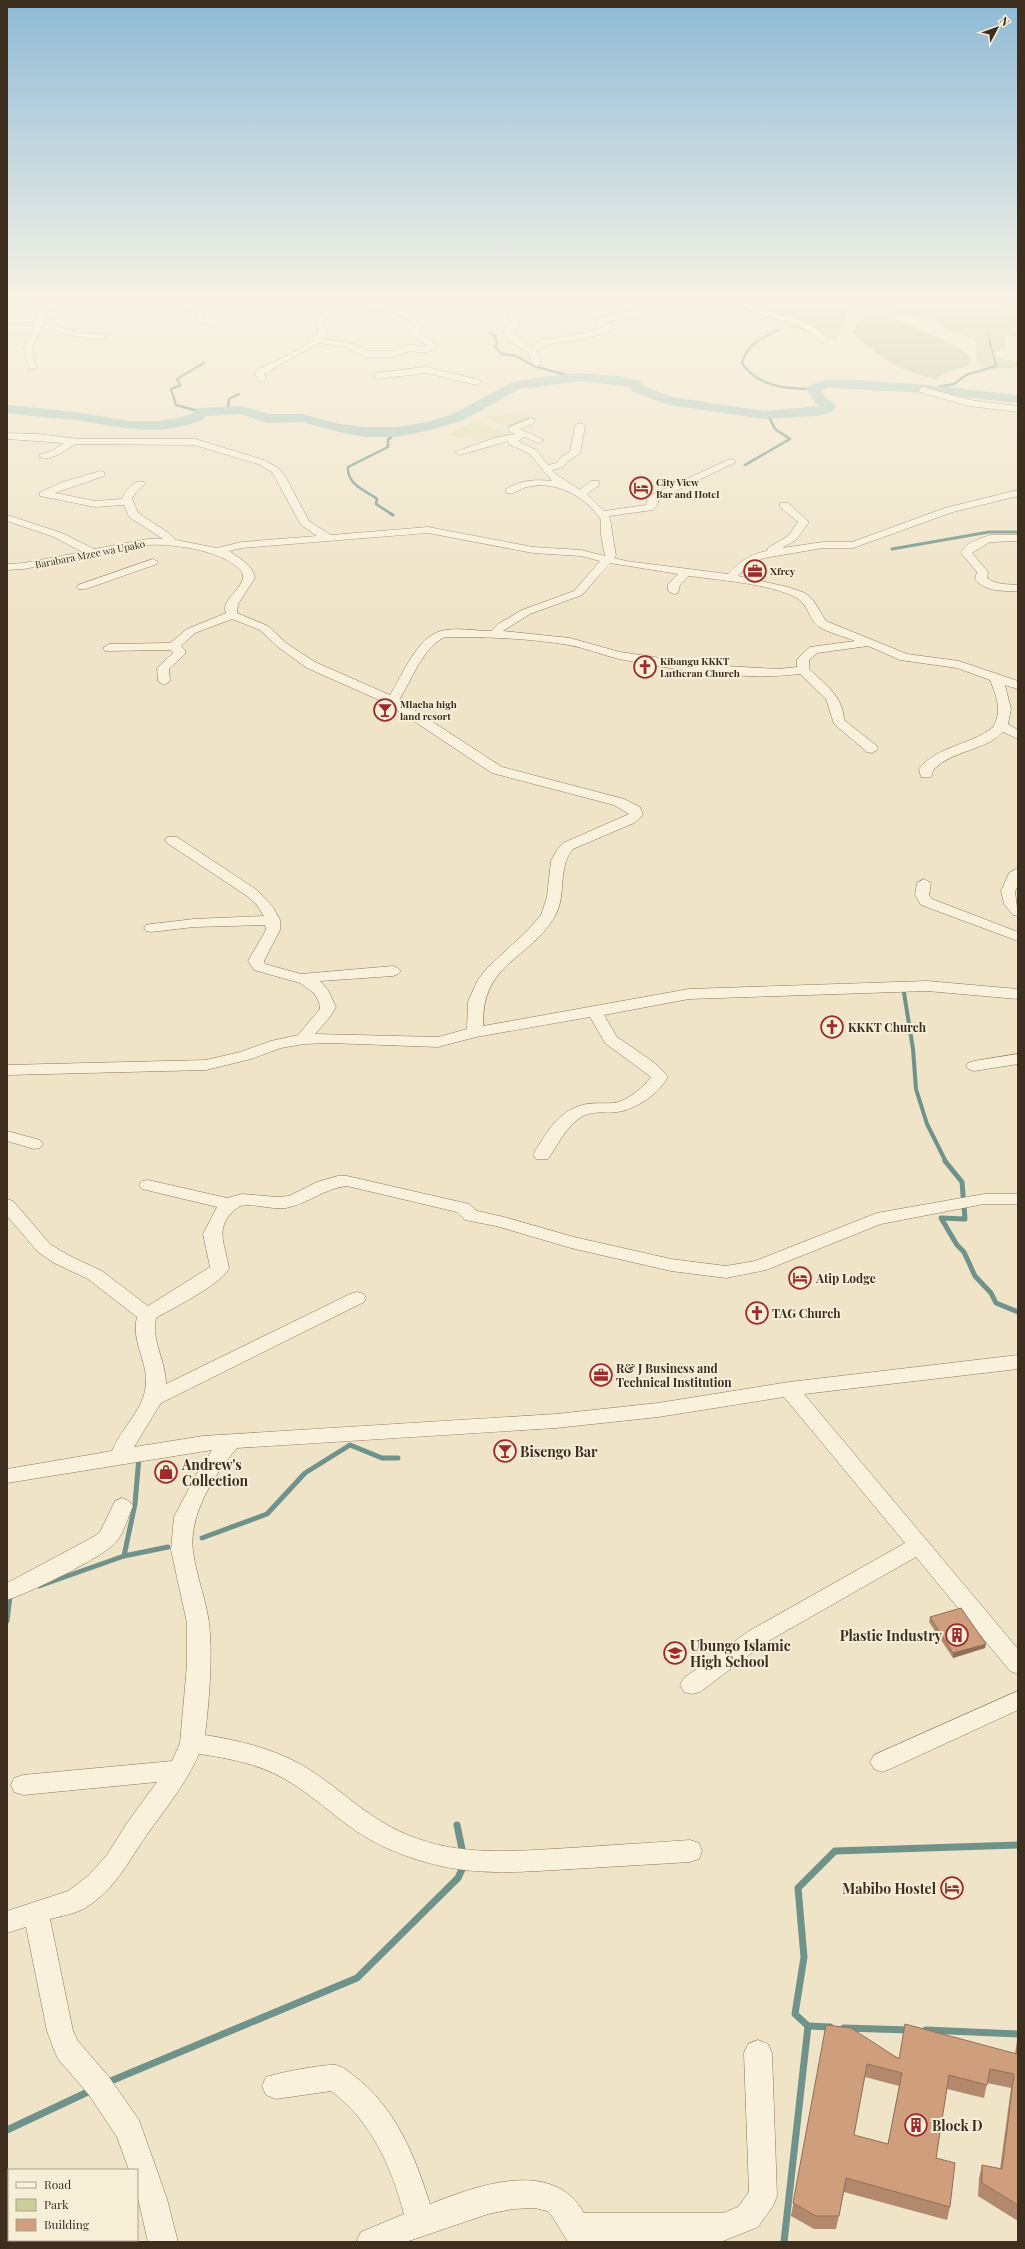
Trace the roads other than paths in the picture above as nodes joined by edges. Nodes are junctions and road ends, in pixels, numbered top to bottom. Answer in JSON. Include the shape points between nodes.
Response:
{"nodes":[{"id":1,"x":965,"y":402,"type":"edge"},
{"id":2,"x":1018,"y":409,"type":"edge"},
{"id":3,"x":531,"y":421,"type":"dead end"},
{"id":4,"x":580,"y":426,"type":"dead end"},
{"id":5,"x":7,"y":436,"type":"edge"},
{"id":6,"x":532,"y":436,"type":"junction"},
{"id":7,"x":72,"y":442,"type":"junction"},
{"id":8,"x":138,"y":443,"type":"junction"},
{"id":9,"x":218,"y":448,"type":"junction"},
{"id":10,"x":178,"y":450,"type":"dead end"},
{"id":11,"x":460,"y":452,"type":"dead end"},
{"id":12,"x":122,"y":453,"type":"dead end"},
{"id":13,"x":44,"y":456,"type":"dead end"},
{"id":14,"x":731,"y":462,"type":"dead end"},
{"id":15,"x":547,"y":468,"type":"junction"},
{"id":16,"x":100,"y":474,"type":"dead end"},
{"id":17,"x":140,"y":484,"type":"dead end"},
{"id":18,"x":595,"y":484,"type":"dead end"},
{"id":19,"x":564,"y":485,"type":"junction"},
{"id":20,"x":510,"y":491,"type":"dead end"},
{"id":21,"x":1018,"y":493,"type":"edge"},
{"id":22,"x":580,"y":495,"type":"junction"},
{"id":23,"x":126,"y":502,"type":"junction"},
{"id":24,"x":784,"y":505,"type":"dead end"},
{"id":25,"x":602,"y":514,"type":"junction"},
{"id":26,"x":7,"y":518,"type":"edge"},
{"id":27,"x":329,"y":538,"type":"junction"},
{"id":28,"x":1018,"y":538,"type":"edge"},
{"id":29,"x":173,"y":543,"type":"junction"},
{"id":30,"x":133,"y":544,"type":"junction"},
{"id":31,"x":220,"y":551,"type":"junction"},
{"id":32,"x":91,"y":552,"type":"junction"},
{"id":33,"x":761,"y":555,"type":"junction"},
{"id":34,"x":606,"y":560,"type":"junction"},
{"id":35,"x":7,"y":567,"type":"edge"},
{"id":36,"x":687,"y":572,"type":"junction"},
{"id":37,"x":731,"y":578,"type":"junction"},
{"id":38,"x":82,"y":587,"type":"dead end"},
{"id":39,"x":1018,"y":588,"type":"edge"},
{"id":40,"x":674,"y":591,"type":"dead end"},
{"id":41,"x":232,"y":615,"type":"junction"},
{"id":42,"x":494,"y":634,"type":"junction"},
{"id":43,"x":869,"y":643,"type":"junction"},
{"id":44,"x":173,"y":646,"type":"junction"},
{"id":45,"x":109,"y":648,"type":"dead end"},
{"id":46,"x":803,"y":670,"type":"junction"},
{"id":47,"x":996,"y":680,"type":"dead end"},
{"id":48,"x":164,"y":681,"type":"dead end"},
{"id":49,"x":1018,"y":685,"type":"edge"},
{"id":50,"x":392,"y":701,"type":"junction"},
{"id":51,"x":1001,"y":725,"type":"junction"},
{"id":52,"x":1018,"y":735,"type":"edge"},
{"id":53,"x":872,"y":749,"type":"dead end"},
{"id":54,"x":926,"y":774,"type":"dead end"},
{"id":55,"x":172,"y":840,"type":"dead end"},
{"id":56,"x":1016,"y":873,"type":"dead end"},
{"id":57,"x":924,"y":883,"type":"dead end"},
{"id":58,"x":1018,"y":912,"type":"edge"},
{"id":59,"x":273,"y":920,"type":"junction"},
{"id":60,"x":150,"y":928,"type":"dead end"},
{"id":61,"x":1018,"y":937,"type":"edge"},
{"id":62,"x":392,"y":971,"type":"dead end"},
{"id":63,"x":303,"y":978,"type":"junction"},
{"id":64,"x":1018,"y":994,"type":"edge"},
{"id":65,"x":594,"y":1012,"type":"junction"},
{"id":66,"x":475,"y":1032,"type":"junction"},
{"id":67,"x":304,"y":1039,"type":"junction"},
{"id":68,"x":1018,"y":1059,"type":"edge"},
{"id":69,"x":974,"y":1066,"type":"dead end"},
{"id":70,"x":7,"y":1070,"type":"edge"},
{"id":71,"x":7,"y":1136,"type":"edge"},
{"id":72,"x":34,"y":1144,"type":"dead end"},
{"id":73,"x":542,"y":1155,"type":"dead end"},
{"id":74,"x":148,"y":1185,"type":"dead end"},
{"id":75,"x":1018,"y":1199,"type":"edge"},
{"id":76,"x":228,"y":1204,"type":"junction"},
{"id":77,"x":7,"y":1205,"type":"edge"},
{"id":78,"x":357,"y":1298,"type":"dead end"},
{"id":79,"x":147,"y":1315,"type":"junction"},
{"id":80,"x":1018,"y":1362,"type":"edge"},
{"id":81,"x":789,"y":1389,"type":"junction"},
{"id":82,"x":153,"y":1399,"type":"junction"},
{"id":83,"x":232,"y":1441,"type":"junction"},
{"id":84,"x":119,"y":1458,"type":"junction"},
{"id":85,"x":7,"y":1476,"type":"edge"},
{"id":86,"x":122,"y":1506,"type":"dead end"},
{"id":87,"x":919,"y":1545,"type":"junction"},
{"id":88,"x":7,"y":1592,"type":"edge"},
{"id":89,"x":1018,"y":1665,"type":"edge"},
{"id":90,"x":692,"y":1685,"type":"dead end"},
{"id":91,"x":1018,"y":1700,"type":"edge"},
{"id":92,"x":192,"y":1743,"type":"junction"},
{"id":93,"x":882,"y":1762,"type":"dead end"},
{"id":94,"x":180,"y":1770,"type":"junction"},
{"id":95,"x":23,"y":1785,"type":"dead end"},
{"id":96,"x":690,"y":1851,"type":"dead end"},
{"id":97,"x":36,"y":1912,"type":"junction"},
{"id":98,"x":7,"y":1922,"type":"edge"},
{"id":99,"x":758,"y":2053,"type":"dead end"},
{"id":100,"x":276,"y":2086,"type":"dead end"},
{"id":101,"x":420,"y":2221,"type":"junction"},
{"id":102,"x":580,"y":2234,"type":"edge"},
{"id":103,"x":163,"y":2242,"type":"edge"},
{"id":104,"x":371,"y":2242,"type":"edge"}],
"edges":[{"from":1,"to":2,"type":"street"},
{"from":3,"to":6,"type":"street","via":[[511,428]]},
{"from":4,"to":15,"type":"street","via":[[575,453],[564,459],[560,465]]},
{"from":5,"to":7,"type":"street"},
{"from":6,"to":11,"type":"street"},
{"from":6,"to":15,"type":"street","via":[[512,442],[533,452]]},
{"from":7,"to":8,"type":"street"},
{"from":7,"to":13,"type":"street","via":[[55,453]]},
{"from":8,"to":9,"type":"street","via":[[180,440]]},
{"from":8,"to":12,"type":"street"},
{"from":9,"to":10,"type":"street"},
{"from":9,"to":27,"type":"street","via":[[261,462],[275,470],[305,523]]},
{"from":14,"to":25,"type":"street","via":[[655,497],[649,508]]},
{"from":15,"to":19,"type":"street","via":[[553,477]]},
{"from":16,"to":23,"type":"street","via":[[44,494],[94,504]]},
{"from":17,"to":23,"type":"street","via":[[132,490]]},
{"from":18,"to":22,"type":"street"},
{"from":19,"to":20,"type":"street","via":[[521,485]]},
{"from":19,"to":22,"type":"street"},
{"from":21,"to":33,"type":"street","via":[[949,510],[853,544],[823,545]]},
{"from":22,"to":25,"type":"street"},
{"from":23,"to":29,"type":"street","via":[[133,515],[162,532]]},
{"from":24,"to":33,"type":"street","via":[[803,520],[803,523],[792,538]]},
{"from":25,"to":34,"type":"street","via":[[606,520],[606,535],[611,550]]},
{"from":26,"to":32,"type":"street","via":[[58,534]]},
{"from":27,"to":31,"type":"street","via":[[242,545]]},
{"from":27,"to":34,"type":"street","via":[[428,530],[533,550],[581,553]]},
{"from":28,"to":39,"type":"street","via":[[984,539],[966,553],[983,572],[981,579],[984,583]]},
{"from":29,"to":30,"type":"street","name":"Barabara Mzee wa Upako"},
{"from":29,"to":31,"type":"street","name":"Barabara Mzee wa Upako"},
{"from":30,"to":32,"type":"street","name":"Barabara Mzee wa Upako"},
{"from":30,"to":38,"type":"street","via":[[157,565]]},
{"from":31,"to":41,"type":"street","via":[[237,562],[248,573],[249,578],[231,606]]},
{"from":32,"to":35,"type":"street","name":"Barabara Mzee wa Upako","via":[[24,566]]},
{"from":33,"to":37,"type":"street","via":[[744,563]]},
{"from":34,"to":36,"type":"street"},
{"from":34,"to":42,"type":"street","via":[[578,593],[526,612],[502,626]]},
{"from":36,"to":37,"type":"street"},
{"from":36,"to":40,"type":"street","via":[[674,584]]},
{"from":37,"to":43,"type":"street","via":[[801,595],[809,602],[822,623]]},
{"from":41,"to":44,"type":"street","via":[[191,631]]},
{"from":41,"to":50,"type":"street","via":[[264,628],[282,645],[311,664]]},
{"from":42,"to":46,"type":"street","via":[[570,642],[619,655],[689,668],[778,673]]},
{"from":42,"to":50,"type":"street","via":[[453,633],[435,636],[424,649]]},
{"from":43,"to":46,"type":"street","via":[[814,650],[803,659]]},
{"from":43,"to":49,"type":"street","via":[[904,657],[959,664]]},
{"from":44,"to":45,"type":"street"},
{"from":44,"to":48,"type":"street","via":[[179,650],[179,654],[163,668]]},
{"from":46,"to":53,"type":"street","via":[[823,687],[835,702],[838,721]]},
{"from":47,"to":51,"type":"street","via":[[1002,689],[1006,708]]},
{"from":50,"to":66,"type":"street","via":[[497,770],[619,802],[635,810],[636,815],[629,820],[568,846],[561,853],[557,861],[549,914],[540,927],[500,964],[483,984],[476,1002]]},
{"from":51,"to":52,"type":"street"},
{"from":51,"to":54,"type":"street","via":[[993,734],[952,751],[936,761],[926,769]]},
{"from":55,"to":59,"type":"street","via":[[258,899]]},
{"from":56,"to":58,"type":"street","via":[[1008,896]]},
{"from":57,"to":61,"type":"street","via":[[922,895],[926,902]]},
{"from":59,"to":60,"type":"street","via":[[194,923]]},
{"from":59,"to":63,"type":"street","via":[[273,930],[256,961],[259,967],[280,975]]},
{"from":62,"to":63,"type":"street"},
{"from":63,"to":67,"type":"street","via":[[322,991],[328,1004],[327,1010],[306,1032]]},
{"from":64,"to":65,"type":"street","via":[[927,986],[715,992],[681,994]]},
{"from":65,"to":66,"type":"street"},
{"from":65,"to":73,"type":"street","via":[[602,1021],[614,1044],[660,1076],[658,1081],[625,1104],[618,1107],[588,1107],[568,1118],[552,1137]]},
{"from":66,"to":67,"type":"street","via":[[438,1042]]},
{"from":67,"to":70,"type":"street","via":[[277,1044],[245,1056],[206,1065]]},
{"from":68,"to":69,"type":"street"},
{"from":71,"to":72,"type":"street"},
{"from":74,"to":76,"type":"street"},
{"from":75,"to":76,"type":"street","via":[[984,1199],[877,1219],[759,1266],[726,1272],[670,1265],[571,1242],[471,1216],[463,1208],[347,1181],[332,1181],[287,1202],[247,1200]]},
{"from":76,"to":79,"type":"street","via":[[216,1222],[212,1236],[220,1269]]},
{"from":77,"to":79,"type":"street","via":[[44,1248],[95,1275]]},
{"from":78,"to":82,"type":"street"},
{"from":79,"to":82,"type":"street","via":[[143,1326],[155,1376]]},
{"from":80,"to":81,"type":"street"},
{"from":81,"to":83,"type":"street","via":[[658,1410],[556,1421]]},
{"from":81,"to":87,"type":"street"},
{"from":82,"to":84,"type":"street","via":[[150,1408],[125,1442]]},
{"from":83,"to":84,"type":"street","via":[[197,1444]]},
{"from":83,"to":92,"type":"street","via":[[222,1450],[209,1469],[185,1518],[182,1550],[198,1623]]},
{"from":84,"to":85,"type":"street"},
{"from":86,"to":88,"type":"street","via":[[109,1536],[103,1542]]},
{"from":87,"to":89,"type":"street"},
{"from":87,"to":90,"type":"street","via":[[757,1637]]},
{"from":91,"to":93,"type":"street"},
{"from":92,"to":94,"type":"street"},
{"from":92,"to":96,"type":"street","via":[[238,1750],[289,1770],[348,1814],[384,1835],[441,1858],[495,1863]]},
{"from":94,"to":95,"type":"street"},
{"from":94,"to":97,"type":"street","via":[[136,1830],[116,1863],[97,1884],[76,1900]]},
{"from":97,"to":98,"type":"street"},
{"from":97,"to":103,"type":"street","via":[[60,2031],[68,2050],[99,2086],[129,2130],[153,2199]]},
{"from":99,"to":102,"type":"street","via":[[763,2196],[748,2217],[723,2227]]},
{"from":100,"to":101,"type":"street","via":[[335,2078],[363,2100],[399,2155]]},
{"from":101,"to":102,"type":"street","via":[[476,2202],[518,2195],[537,2195],[552,2198],[565,2208]]},
{"from":101,"to":104,"type":"street"}]}
